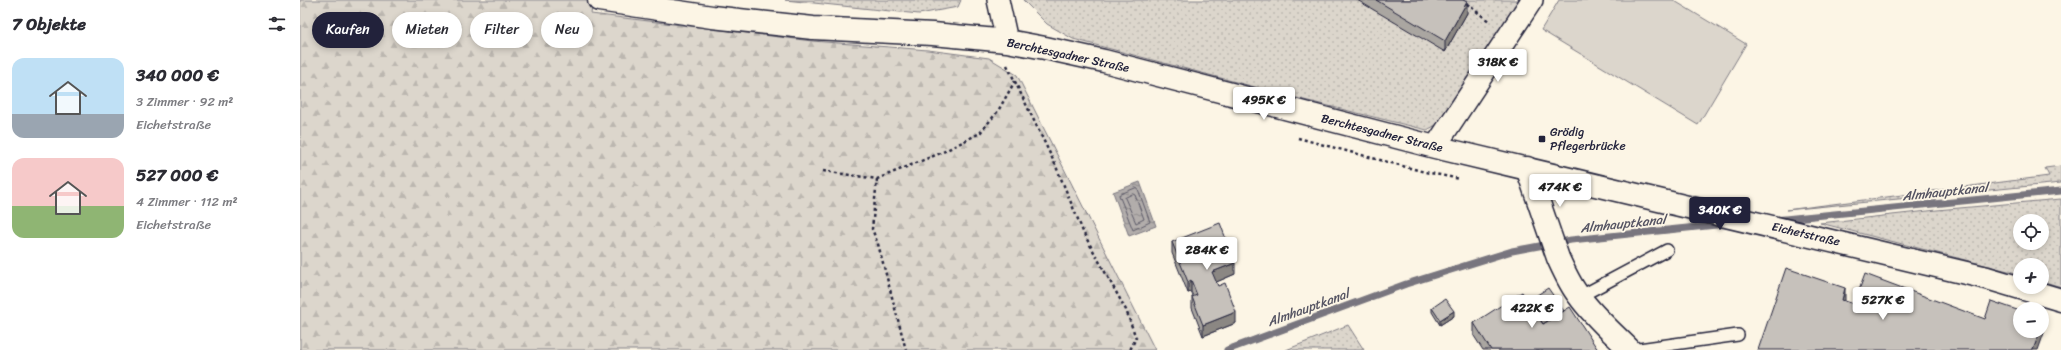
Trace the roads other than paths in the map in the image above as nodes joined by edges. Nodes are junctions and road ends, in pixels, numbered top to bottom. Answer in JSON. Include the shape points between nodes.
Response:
{"nodes":[{"id":1,"x":599,"y":0,"type":"edge"},
{"id":2,"x":998,"y":0,"type":"edge"},
{"id":3,"x":1532,"y":0,"type":"edge"},
{"id":4,"x":1007,"y":40,"type":"junction"},
{"id":5,"x":1435,"y":147,"type":"junction"},
{"id":6,"x":1527,"y":168,"type":"junction"},
{"id":7,"x":1667,"y":250,"type":"dead end"},
{"id":8,"x":1579,"y":297,"type":"junction"},
{"id":9,"x":2061,"y":300,"type":"edge"},
{"id":10,"x":1738,"y":335,"type":"dead end"},
{"id":11,"x":1631,"y":350,"type":"edge"}],
"edges":[{"from":1,"to":4,"type":"main road","name":"Berchtesgadner Straße","via":[[712,17],[812,28]]},
{"from":2,"to":4,"type":"street"},
{"from":3,"to":5,"type":"street"},
{"from":4,"to":5,"type":"main road","name":"Berchtesgadner Straße","via":[[1104,61]]},
{"from":5,"to":6,"type":"main road","name":"Berchtesgadner Straße"},
{"from":6,"to":8,"type":"main road","via":[[1558,258]]},
{"from":6,"to":9,"type":"main road","name":"Eichetstraße","via":[[1987,278]]},
{"from":7,"to":8,"type":"lane"},
{"from":8,"to":11,"type":"main road","via":[[1604,326]]},
{"from":10,"to":11,"type":"lane"}]}
